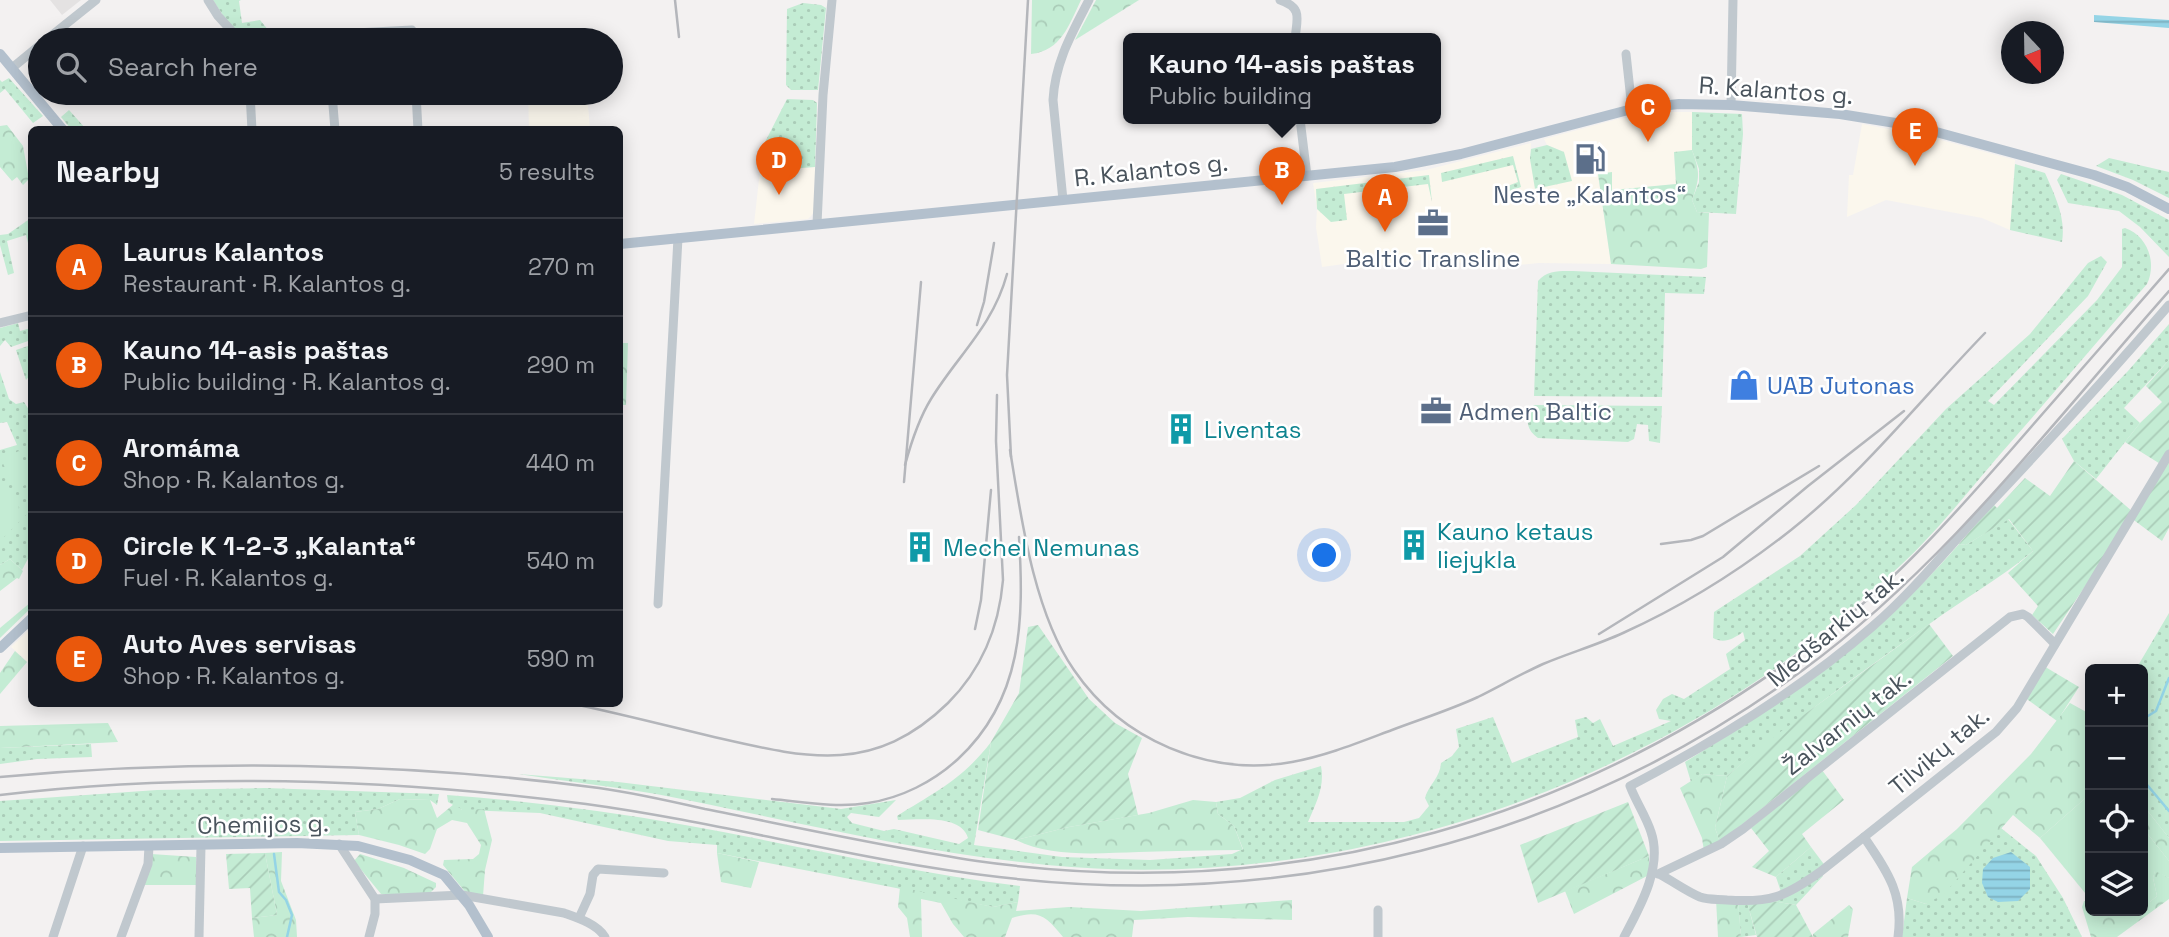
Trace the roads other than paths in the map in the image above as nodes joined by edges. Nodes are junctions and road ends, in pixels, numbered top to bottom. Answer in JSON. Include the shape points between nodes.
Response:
{"nodes":[{"id":1,"x":96,"y":0,"type":"edge"},
{"id":2,"x":208,"y":0,"type":"edge"},
{"id":3,"x":832,"y":0,"type":"edge"},
{"id":4,"x":1089,"y":0,"type":"edge"},
{"id":5,"x":1280,"y":0,"type":"edge"},
{"id":6,"x":1733,"y":0,"type":"edge"},
{"id":7,"x":61,"y":28,"type":"edge"},
{"id":8,"x":228,"y":28,"type":"edge"},
{"id":9,"x":1295,"y":33,"type":"edge"},
{"id":10,"x":0,"y":54,"type":"edge"},
{"id":11,"x":1626,"y":54,"type":"dead end"},
{"id":12,"x":28,"y":55,"type":"edge"},
{"id":13,"x":12,"y":68,"type":"junction"},
{"id":14,"x":28,"y":87,"type":"edge"},
{"id":15,"x":42,"y":105,"type":"edge"},
{"id":16,"x":251,"y":105,"type":"edge"},
{"id":17,"x":333,"y":105,"type":"edge"},
{"id":18,"x":416,"y":105,"type":"edge"},
{"id":19,"x":1731,"y":105,"type":"junction"},
{"id":20,"x":1632,"y":109,"type":"junction"},
{"id":21,"x":1301,"y":124,"type":"edge"},
{"id":22,"x":60,"y":126,"type":"edge"},
{"id":23,"x":252,"y":126,"type":"edge"},
{"id":24,"x":335,"y":126,"type":"edge"},
{"id":25,"x":418,"y":126,"type":"edge"},
{"id":26,"x":1307,"y":176,"type":"junction"},
{"id":27,"x":1063,"y":200,"type":"junction"},
{"id":28,"x":2169,"y":209,"type":"edge"},
{"id":29,"x":817,"y":224,"type":"junction"},
{"id":30,"x":678,"y":238,"type":"junction"},
{"id":31,"x":623,"y":244,"type":"edge"},
{"id":32,"x":2169,"y":305,"type":"edge"},
{"id":33,"x":28,"y":316,"type":"edge"},
{"id":34,"x":0,"y":323,"type":"edge"},
{"id":35,"x":2169,"y":454,"type":"edge"},
{"id":36,"x":658,"y":604,"type":"dead end"},
{"id":37,"x":28,"y":622,"type":"edge"},
{"id":38,"x":2055,"y":644,"type":"junction"},
{"id":39,"x":0,"y":648,"type":"edge"},
{"id":40,"x":1864,"y":837,"type":"junction"},
{"id":41,"x":339,"y":844,"type":"junction"},
{"id":42,"x":83,"y":846,"type":"junction"},
{"id":43,"x":149,"y":846,"type":"junction"},
{"id":44,"x":201,"y":846,"type":"junction"},
{"id":45,"x":0,"y":848,"type":"edge"},
{"id":46,"x":664,"y":873,"type":"dead end"},
{"id":47,"x":1657,"y":874,"type":"junction"},
{"id":48,"x":462,"y":895,"type":"junction"},
{"id":49,"x":375,"y":899,"type":"junction"},
{"id":50,"x":1378,"y":910,"type":"dead end"},
{"id":51,"x":579,"y":918,"type":"junction"},
{"id":52,"x":53,"y":937,"type":"edge"},
{"id":53,"x":121,"y":937,"type":"edge"},
{"id":54,"x":199,"y":937,"type":"edge"},
{"id":55,"x":369,"y":937,"type":"edge"},
{"id":56,"x":488,"y":937,"type":"edge"},
{"id":57,"x":605,"y":937,"type":"edge"},
{"id":58,"x":1378,"y":937,"type":"edge"},
{"id":59,"x":1624,"y":937,"type":"edge"},
{"id":60,"x":1898,"y":937,"type":"edge"}],
"edges":[{"from":1,"to":7,"type":"street"},
{"from":2,"to":8,"type":"street"},
{"from":3,"to":29,"type":"street"},
{"from":4,"to":27,"type":"street","via":[[1064,48],[1054,86]]},
{"from":5,"to":9,"type":"street","via":[[1297,11]]},
{"from":6,"to":19,"type":"street"},
{"from":10,"to":13,"type":"main road"},
{"from":11,"to":20,"type":"street"},
{"from":12,"to":13,"type":"street"},
{"from":13,"to":14,"type":"main road"},
{"from":15,"to":22,"type":"main road"},
{"from":16,"to":23,"type":"street"},
{"from":17,"to":24,"type":"street"},
{"from":18,"to":25,"type":"street"},
{"from":19,"to":20,"type":"main road","name":"R. Kalantos g."},
{"from":19,"to":28,"type":"main road","name":"R. Kalantos g.","via":[[1914,126],[2094,175]]},
{"from":20,"to":26,"type":"main road","name":"R. Kalantos g.","via":[[1436,160]]},
{"from":21,"to":26,"type":"street"},
{"from":26,"to":27,"type":"main road","name":"R. Kalantos g."},
{"from":27,"to":29,"type":"main road","name":"R. Kalantos g."},
{"from":29,"to":30,"type":"main road","name":"R. Kalantos g."},
{"from":30,"to":31,"type":"main road","name":"R. Kalantos g."},
{"from":30,"to":36,"type":"street"},
{"from":32,"to":47,"type":"street","name":"Medšarkių tak.","via":[[2026,468],[1914,589],[1872,627],[1776,701],[1630,786],[1654,841]]},
{"from":33,"to":34,"type":"street"},
{"from":35,"to":38,"type":"street","name":"Tilvikų tak."},
{"from":37,"to":39,"type":"main road"},
{"from":38,"to":40,"type":"street","name":"Tilvikų tak.","via":[[2017,708],[1996,732]]},
{"from":38,"to":47,"type":"street","name":"Žalvarnių tak.","via":[[2028,617],[2010,617],[1743,829]]},
{"from":40,"to":47,"type":"street","name":"Tilvikų tak.","via":[[1799,887],[1766,900],[1703,898]]},
{"from":40,"to":60,"type":"street","via":[[1894,886]]},
{"from":41,"to":44,"type":"main road","name":"Chemijos g."},
{"from":41,"to":48,"type":"main road","name":"Chemijos g.","via":[[428,867],[444,875]]},
{"from":41,"to":49,"type":"street"},
{"from":42,"to":43,"type":"main road","name":"Chemijos g."},
{"from":42,"to":45,"type":"main road","name":"Chemijos g."},
{"from":42,"to":52,"type":"street"},
{"from":43,"to":44,"type":"main road","name":"Chemijos g."},
{"from":43,"to":53,"type":"street","via":[[148,864]]},
{"from":44,"to":54,"type":"street"},
{"from":46,"to":51,"type":"street","via":[[598,869]]},
{"from":47,"to":59,"type":"street","name":"Medšarkių tak."},
{"from":48,"to":49,"type":"street"},
{"from":48,"to":51,"type":"street"},
{"from":48,"to":56,"type":"main road","name":"Chemijos g."},
{"from":49,"to":55,"type":"street"},
{"from":50,"to":58,"type":"street"},
{"from":51,"to":57,"type":"street"}]}
